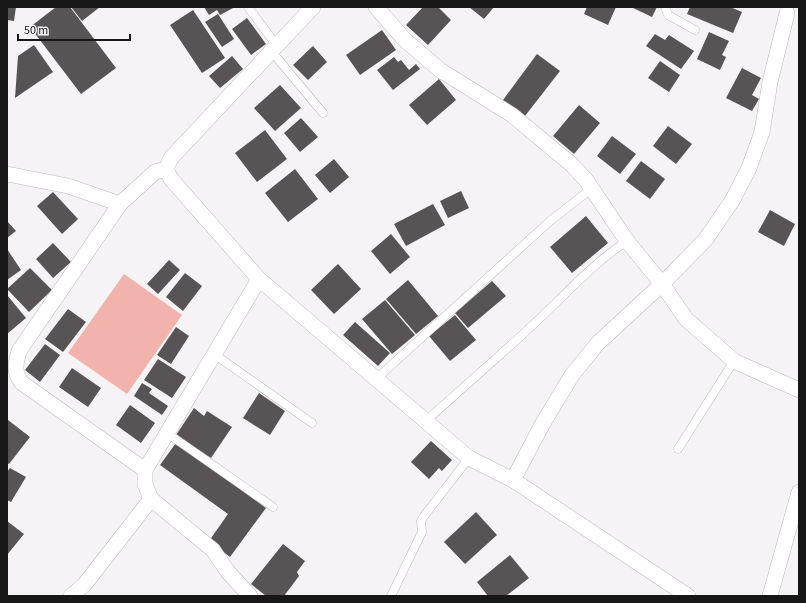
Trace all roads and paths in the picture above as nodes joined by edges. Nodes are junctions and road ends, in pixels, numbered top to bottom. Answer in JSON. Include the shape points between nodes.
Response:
{"nodes":[{"id":1,"x":248,"y":7,"type":"edge"},
{"id":2,"x":313,"y":7,"type":"edge"},
{"id":3,"x":376,"y":7,"type":"edge"},
{"id":4,"x":665,"y":7,"type":"edge"},
{"id":5,"x":790,"y":12,"type":"edge"},
{"id":6,"x":695,"y":30,"type":"dead end"},
{"id":7,"x":275,"y":49,"type":"junction"},
{"id":8,"x":323,"y":113,"type":"dead end"},
{"id":9,"x":166,"y":169,"type":"junction"},
{"id":10,"x":7,"y":174,"type":"edge"},
{"id":11,"x":591,"y":189,"type":"junction"},
{"id":12,"x":120,"y":204,"type":"junction"},
{"id":13,"x":627,"y":241,"type":"junction"},
{"id":14,"x":259,"y":279,"type":"junction"},
{"id":15,"x":662,"y":284,"type":"junction"},
{"id":16,"x":214,"y":354,"type":"junction"},
{"id":17,"x":734,"y":361,"type":"junction"},
{"id":18,"x":376,"y":379,"type":"junction"},
{"id":19,"x":799,"y":390,"type":"edge"},
{"id":20,"x":426,"y":422,"type":"junction"},
{"id":21,"x":312,"y":423,"type":"dead end"},
{"id":22,"x":167,"y":432,"type":"junction"},
{"id":23,"x":678,"y":449,"type":"dead end"},
{"id":24,"x":469,"y":458,"type":"junction"},
{"id":25,"x":145,"y":470,"type":"junction"},
{"id":26,"x":514,"y":480,"type":"junction"},
{"id":27,"x":799,"y":492,"type":"edge"},
{"id":28,"x":151,"y":499,"type":"junction"},
{"id":29,"x":273,"y":507,"type":"dead end"},
{"id":30,"x":71,"y":596,"type":"edge"},
{"id":31,"x":250,"y":596,"type":"edge"},
{"id":32,"x":391,"y":596,"type":"edge"},
{"id":33,"x":688,"y":596,"type":"edge"},
{"id":34,"x":770,"y":596,"type":"edge"}],
"edges":[{"from":1,"to":7,"type":"lane"},
{"from":2,"to":7,"type":"street"},
{"from":3,"to":11,"type":"street","via":[[405,40],[440,70],[512,115],[571,164]]},
{"from":4,"to":6,"type":"lane","via":[[668,15]]},
{"from":5,"to":15,"type":"street","via":[[770,82],[762,132],[750,168],[732,201],[706,239]]},
{"from":7,"to":8,"type":"lane"},
{"from":7,"to":9,"type":"street","via":[[171,158]]},
{"from":9,"to":12,"type":"street","via":[[155,172]]},
{"from":9,"to":14,"type":"street","via":[[171,179]]},
{"from":10,"to":12,"type":"street","via":[[68,186]]},
{"from":11,"to":13,"type":"street"},
{"from":11,"to":18,"type":"lane","via":[[550,221]]},
{"from":12,"to":25,"type":"street","via":[[19,351],[15,368],[22,383]]},
{"from":13,"to":15,"type":"street"},
{"from":13,"to":20,"type":"lane","via":[[608,253],[572,284],[537,321]]},
{"from":14,"to":16,"type":"street"},
{"from":14,"to":18,"type":"street"},
{"from":15,"to":17,"type":"street","via":[[686,318]]},
{"from":15,"to":26,"type":"street","via":[[598,343],[572,375],[542,423]]},
{"from":16,"to":21,"type":"lane"},
{"from":16,"to":22,"type":"street"},
{"from":17,"to":19,"type":"street"},
{"from":17,"to":23,"type":"lane"},
{"from":18,"to":20,"type":"street"},
{"from":20,"to":24,"type":"street"},
{"from":22,"to":25,"type":"street"},
{"from":22,"to":29,"type":"lane"},
{"from":24,"to":26,"type":"street"},
{"from":24,"to":32,"type":"lane","via":[[421,521],[422,532]]},
{"from":25,"to":28,"type":"street"},
{"from":26,"to":33,"type":"street"},
{"from":27,"to":34,"type":"street"},
{"from":28,"to":30,"type":"street","via":[[85,584]]},
{"from":28,"to":31,"type":"street","via":[[213,550],[228,572]]}]}
